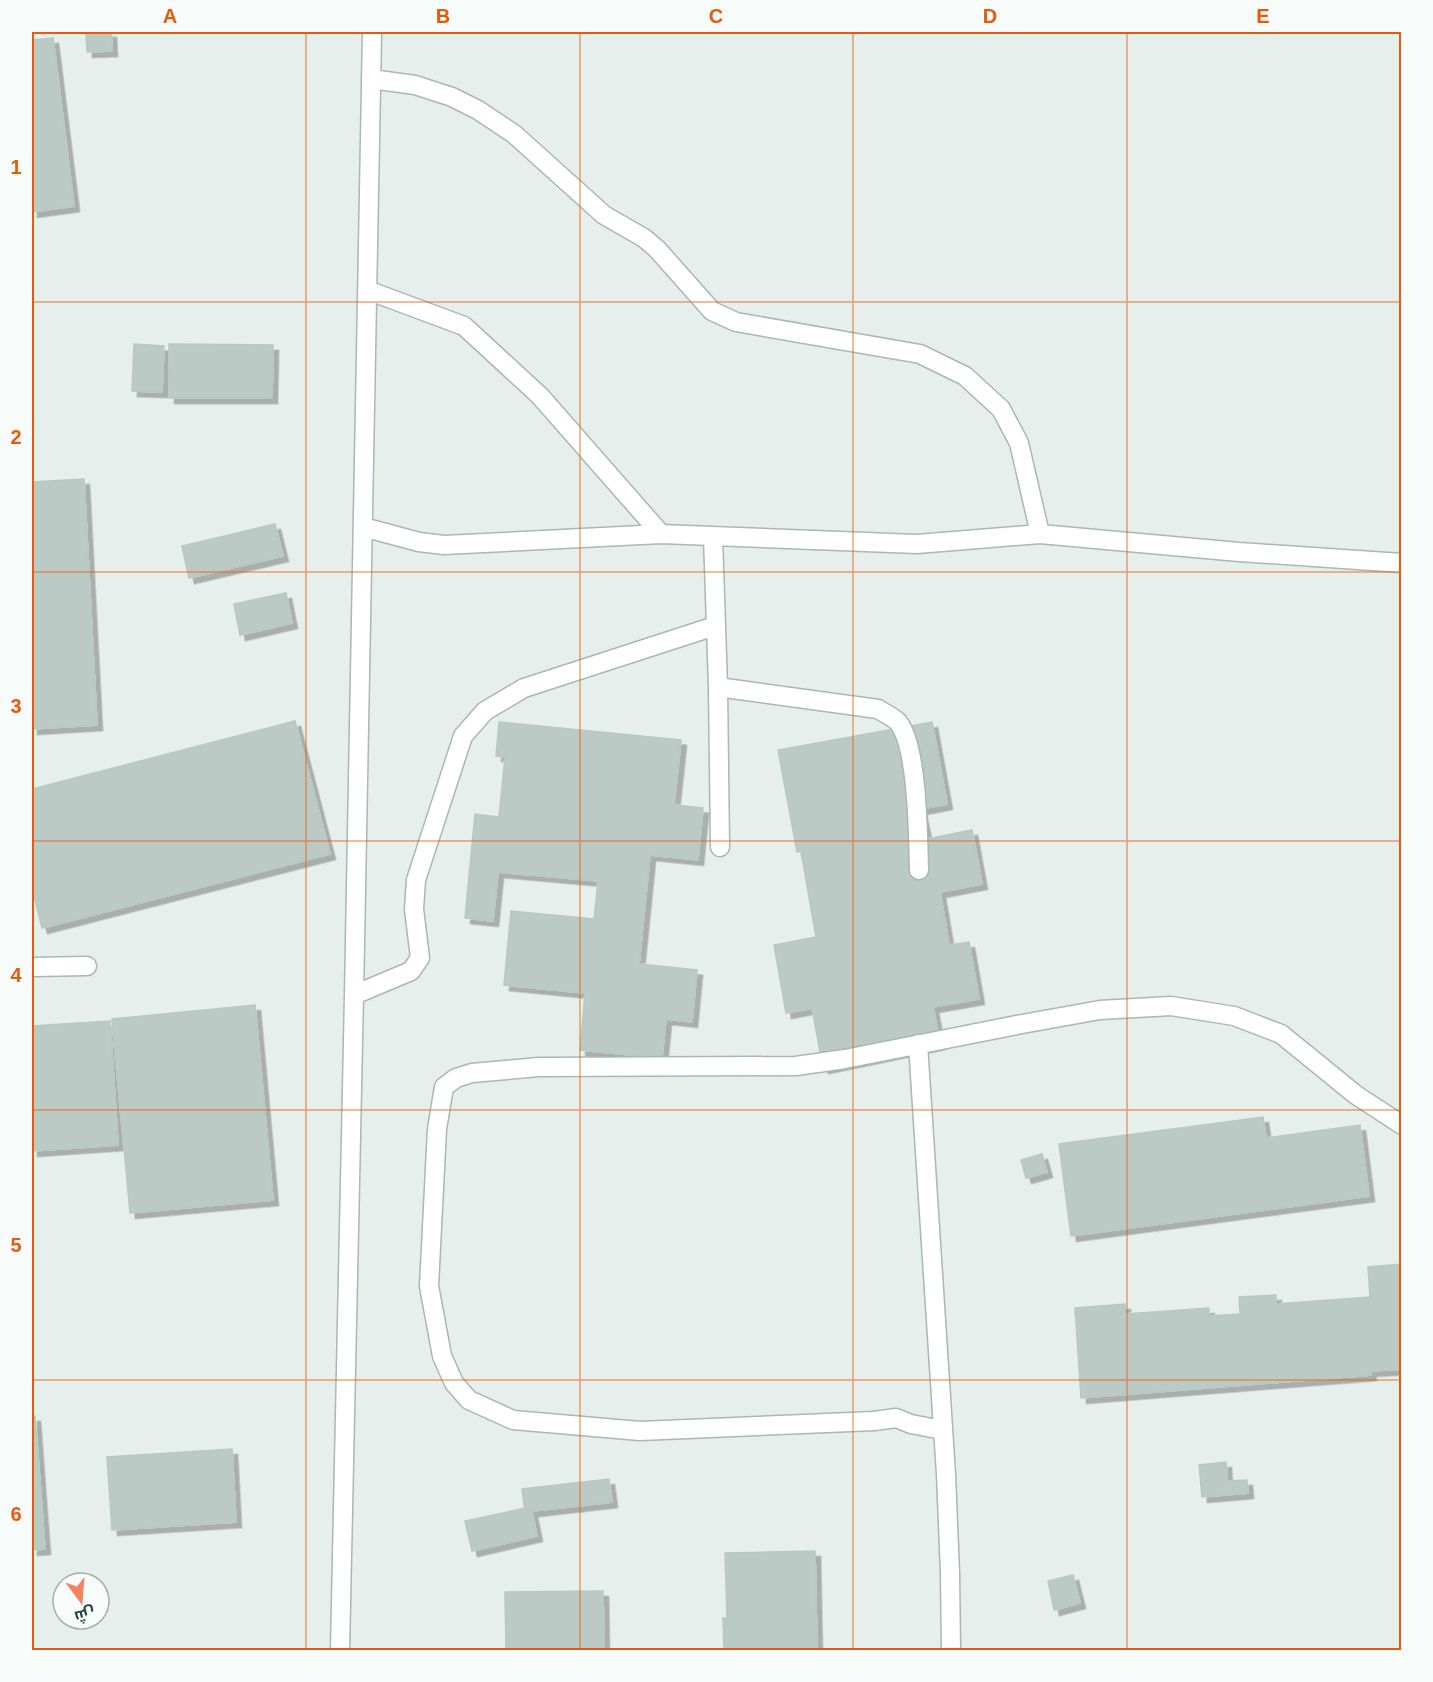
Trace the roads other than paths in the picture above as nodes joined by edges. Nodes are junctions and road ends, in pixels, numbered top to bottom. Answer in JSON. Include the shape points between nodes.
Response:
{"nodes":[{"id":1,"x":372,"y":32,"type":"edge"},
{"id":2,"x":371,"y":79,"type":"junction"},
{"id":3,"x":367,"y":290,"type":"junction"},
{"id":4,"x":363,"y":527,"type":"junction"},
{"id":5,"x":661,"y":534,"type":"junction"},
{"id":6,"x":1040,"y":534,"type":"junction"},
{"id":7,"x":712,"y":536,"type":"junction"},
{"id":8,"x":1401,"y":563,"type":"edge"},
{"id":9,"x":715,"y":626,"type":"junction"},
{"id":10,"x":718,"y":687,"type":"junction"},
{"id":11,"x":720,"y":848,"type":"dead end"},
{"id":12,"x":919,"y":870,"type":"dead end"},
{"id":13,"x":87,"y":966,"type":"dead end"},
{"id":14,"x":32,"y":967,"type":"edge"},
{"id":15,"x":354,"y":995,"type":"junction"},
{"id":16,"x":918,"y":1044,"type":"junction"},
{"id":17,"x":1401,"y":1125,"type":"edge"},
{"id":18,"x":942,"y":1430,"type":"junction"},
{"id":19,"x":340,"y":1650,"type":"edge"},
{"id":20,"x":951,"y":1650,"type":"edge"}],
"edges":[{"from":1,"to":2,"type":"street"},
{"from":2,"to":3,"type":"street"},
{"from":2,"to":6,"type":"street","via":[[415,85],[452,97],[514,134],[604,215],[657,249],[712,311],[736,322],[920,354],[965,376],[1001,409],[1019,443]]},
{"from":3,"to":4,"type":"street"},
{"from":3,"to":5,"type":"street","via":[[464,326],[540,396]]},
{"from":4,"to":5,"type":"street","via":[[444,545]]},
{"from":4,"to":15,"type":"street"},
{"from":5,"to":7,"type":"street"},
{"from":6,"to":7,"type":"street","via":[[917,544]]},
{"from":6,"to":8,"type":"street"},
{"from":7,"to":9,"type":"street"},
{"from":9,"to":10,"type":"street"},
{"from":9,"to":15,"type":"street","via":[[524,688],[485,711],[463,736],[416,880],[414,909],[420,958],[411,971]]},
{"from":10,"to":11,"type":"street"},
{"from":10,"to":12,"type":"street","via":[[878,710],[897,721],[906,736],[914,781]]},
{"from":13,"to":14,"type":"street"},
{"from":15,"to":19,"type":"street"},
{"from":16,"to":17,"type":"street","via":[[1100,1010],[1171,1006],[1234,1016],[1281,1034],[1356,1095]]},
{"from":16,"to":18,"type":"street"},
{"from":16,"to":18,"type":"street","via":[[796,1066],[539,1067],[456,1078],[444,1087],[437,1129],[429,1286],[442,1356],[454,1383],[469,1400],[513,1420],[640,1431],[896,1418]]},
{"from":18,"to":20,"type":"street"}]}
